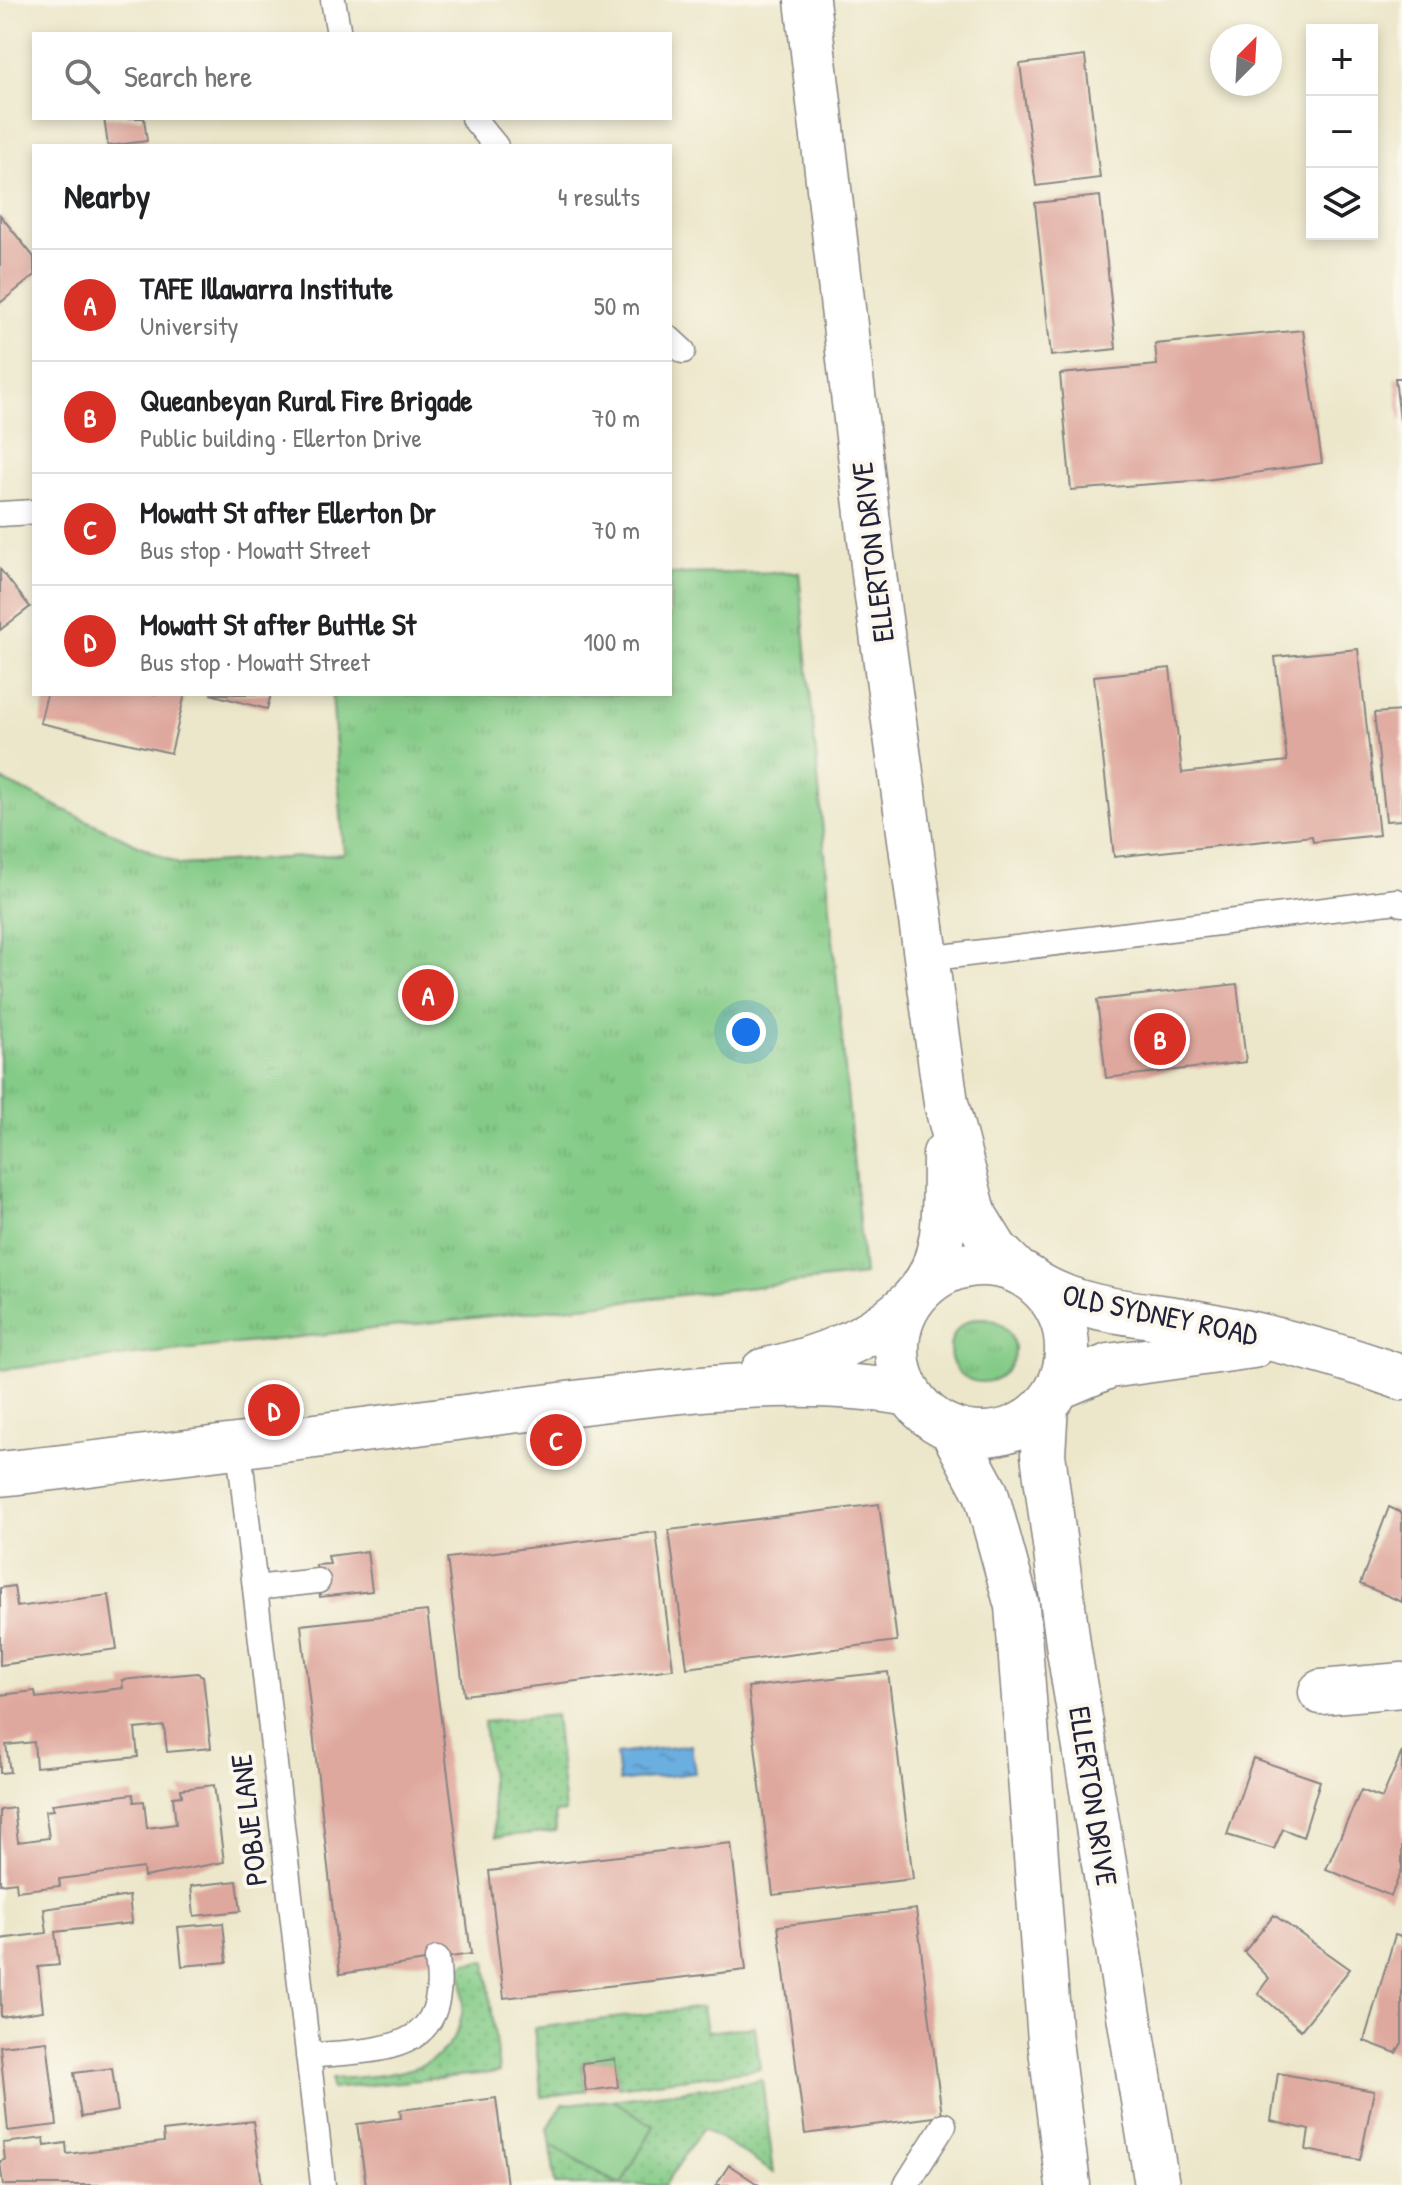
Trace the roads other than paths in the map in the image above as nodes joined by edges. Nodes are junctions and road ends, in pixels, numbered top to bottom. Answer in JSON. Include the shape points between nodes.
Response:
{"nodes":[{"id":1,"x":333,"y":0,"type":"edge"},
{"id":2,"x":807,"y":0,"type":"edge"},
{"id":3,"x":339,"y":32,"type":"edge"},
{"id":4,"x":475,"y":120,"type":"edge"},
{"id":5,"x":494,"y":144,"type":"edge"},
{"id":6,"x":32,"y":512,"type":"edge"},
{"id":7,"x":0,"y":514,"type":"edge"},
{"id":8,"x":1402,"y":904,"type":"edge"},
{"id":9,"x":926,"y":959,"type":"junction"},
{"id":10,"x":946,"y":1103,"type":"junction"},
{"id":11,"x":1027,"y":1278,"type":"junction"},
{"id":12,"x":917,"y":1294,"type":"junction"},
{"id":13,"x":1283,"y":1343,"type":"junction"},
{"id":14,"x":1402,"y":1378,"type":"edge"},
{"id":15,"x":675,"y":1391,"type":"junction"},
{"id":16,"x":909,"y":1394,"type":"junction"},
{"id":17,"x":1052,"y":1396,"type":"junction"},
{"id":18,"x":951,"y":1428,"type":"junction"},
{"id":19,"x":239,"y":1448,"type":"junction"},
{"id":20,"x":0,"y":1474,"type":"edge"},
{"id":21,"x":318,"y":1581,"type":"dead end"},
{"id":22,"x":255,"y":1588,"type":"junction"},
{"id":23,"x":1402,"y":1685,"type":"edge"},
{"id":24,"x":1321,"y":1692,"type":"dead end"},
{"id":25,"x":437,"y":1959,"type":"dead end"},
{"id":26,"x":308,"y":2056,"type":"junction"},
{"id":27,"x":944,"y":2125,"type":"dead end"},
{"id":28,"x":323,"y":2185,"type":"edge"},
{"id":29,"x":906,"y":2185,"type":"edge"},
{"id":30,"x":1068,"y":2185,"type":"edge"},
{"id":31,"x":1157,"y":2185,"type":"edge"}],
"edges":[{"from":1,"to":3,"type":"lane"},
{"from":2,"to":9,"type":"main road","name":"ELLERTON DRIVE","via":[[875,582]]},
{"from":4,"to":5,"type":"lane"},
{"from":6,"to":7,"type":"lane"},
{"from":8,"to":9,"type":"lane"},
{"from":9,"to":10,"type":"main road","name":"ELLERTON DRIVE"},
{"from":10,"to":11,"type":"main road","name":"ELLERTON DRIVE","via":[[975,1216],[996,1250]]},
{"from":10,"to":12,"type":"main road","name":"ELLERTON DRIVE","via":[[941,1236],[934,1269]]},
{"from":11,"to":12,"type":"main road","via":[[991,1264],[966,1265],[942,1273]]},
{"from":11,"to":13,"type":"main road","name":"OLD SYDNEY ROAD","via":[[1058,1296],[1096,1307]]},
{"from":11,"to":17,"type":"main road","via":[[1053,1302],[1067,1344]]},
{"from":12,"to":15,"type":"main road","via":[[885,1324],[825,1353]]},
{"from":12,"to":16,"type":"main road","via":[[900,1322],[896,1347]]},
{"from":13,"to":14,"type":"main road","name":"OLD SYDNEY ROAD"},
{"from":13,"to":17,"type":"main road","name":"OLD SYDNEY ROAD","via":[[1109,1366]]},
{"from":15,"to":16,"type":"main road","via":[[844,1385]]},
{"from":15,"to":19,"type":"main road"},
{"from":16,"to":18,"type":"main road","via":[[927,1415]]},
{"from":17,"to":18,"type":"main road","via":[[1026,1422],[1002,1432],[976,1434]]},
{"from":17,"to":31,"type":"main road","name":"ELLERTON DRIVE","via":[[1043,1454],[1069,1651]]},
{"from":18,"to":30,"type":"main road","name":"ELLERTON DRIVE","via":[[986,1493],[1017,1606],[1050,2041]]},
{"from":19,"to":20,"type":"main road"},
{"from":19,"to":22,"type":"lane","name":"POBJE LANE"},
{"from":21,"to":22,"type":"lane"},
{"from":22,"to":26,"type":"lane","name":"POBJE LANE"},
{"from":23,"to":24,"type":"main road"},
{"from":25,"to":26,"type":"lane","via":[[440,1993],[435,2012],[406,2044]]},
{"from":26,"to":28,"type":"lane","name":"POBJE LANE"},
{"from":27,"to":29,"type":"lane"}]}
